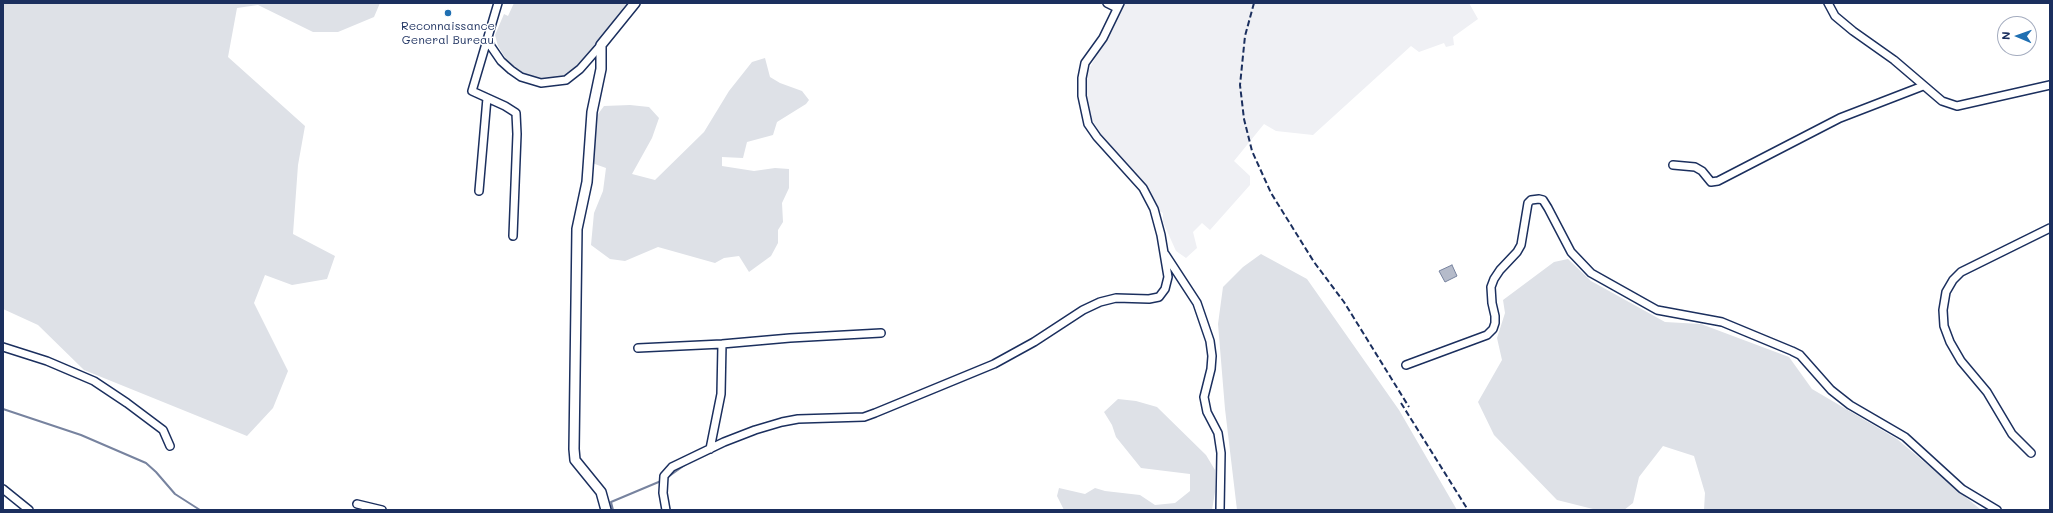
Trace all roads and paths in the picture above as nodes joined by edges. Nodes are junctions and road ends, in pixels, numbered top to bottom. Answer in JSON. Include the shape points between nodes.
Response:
{"nodes":[{"id":1,"x":498,"y":3,"type":"edge"},
{"id":2,"x":635,"y":3,"type":"edge"},
{"id":3,"x":1107,"y":3,"type":"edge"},
{"id":4,"x":1828,"y":3,"type":"edge"},
{"id":5,"x":1119,"y":6,"type":"edge"},
{"id":6,"x":488,"y":42,"type":"junction"},
{"id":7,"x":601,"y":45,"type":"junction"},
{"id":8,"x":2050,"y":85,"type":"edge"},
{"id":9,"x":1923,"y":86,"type":"junction"},
{"id":10,"x":487,"y":98,"type":"junction"},
{"id":11,"x":1673,"y":165,"type":"dead end"},
{"id":12,"x":479,"y":191,"type":"dead end"},
{"id":13,"x":2050,"y":228,"type":"edge"},
{"id":14,"x":513,"y":236,"type":"dead end"},
{"id":15,"x":1163,"y":250,"type":"junction"},
{"id":16,"x":881,"y":333,"type":"dead end"},
{"id":17,"x":722,"y":344,"type":"junction"},
{"id":18,"x":3,"y":347,"type":"edge"},
{"id":19,"x":638,"y":348,"type":"dead end"},
{"id":20,"x":1406,"y":365,"type":"dead end"},
{"id":21,"x":170,"y":446,"type":"dead end"},
{"id":22,"x":710,"y":449,"type":"junction"},
{"id":23,"x":2031,"y":453,"type":"dead end"},
{"id":24,"x":3,"y":489,"type":"edge"},
{"id":25,"x":357,"y":504,"type":"dead end"},
{"id":26,"x":30,"y":510,"type":"edge"},
{"id":27,"x":382,"y":510,"type":"edge"},
{"id":28,"x":606,"y":510,"type":"edge"},
{"id":29,"x":666,"y":510,"type":"edge"},
{"id":30,"x":1220,"y":510,"type":"edge"},
{"id":31,"x":1997,"y":510,"type":"edge"}],
"edges":[{"from":1,"to":6,"type":"street"},
{"from":2,"to":7,"type":"street"},
{"from":3,"to":5,"type":"street"},
{"from":4,"to":9,"type":"street","via":[[1835,16],[1894,60]]},
{"from":5,"to":15,"type":"street","via":[[1103,38],[1085,63],[1082,78],[1084,111],[1088,124],[1097,137],[1143,188],[1154,209]]},
{"from":6,"to":7,"type":"street","via":[[501,61],[511,70],[521,77],[542,83],[566,80],[580,69]]},
{"from":6,"to":10,"type":"street","via":[[472,91]]},
{"from":7,"to":28,"type":"street","via":[[601,69],[592,112],[587,182],[577,229],[574,449],[575,460],[601,492]]},
{"from":8,"to":9,"type":"street","via":[[1957,106],[1942,101]]},
{"from":9,"to":11,"type":"street","via":[[1840,118],[1718,181],[1711,182],[1695,167]]},
{"from":10,"to":12,"type":"street"},
{"from":10,"to":14,"type":"street","via":[[516,113],[518,121]]},
{"from":13,"to":23,"type":"street","via":[[1961,272],[1946,292],[1943,310],[1944,326],[1961,361],[1987,392],[2012,434]]},
{"from":15,"to":22,"type":"street","via":[[1168,277],[1165,289],[1159,296],[1149,299],[1116,298],[1100,302],[994,364],[864,417],[798,419],[782,422]]},
{"from":15,"to":30,"type":"street","via":[[1197,304],[1210,341],[1211,369],[1204,397],[1207,412],[1218,433],[1221,453]]},
{"from":16,"to":17,"type":"street"},
{"from":17,"to":19,"type":"street"},
{"from":17,"to":22,"type":"street","via":[[721,394]]},
{"from":18,"to":21,"type":"street","via":[[47,361],[94,381],[163,430]]},
{"from":20,"to":31,"type":"street","via":[[1487,335],[1493,329],[1495,316],[1491,288],[1494,279],[1518,252],[1528,203],[1534,198],[1539,199],[1543,200],[1548,208],[1571,252],[1591,273],[1657,310],[1722,322],[1792,351],[1804,359],[1826,384],[1850,404],[1905,437],[1962,489]]},
{"from":22,"to":29,"type":"street","via":[[672,467],[664,480]]},
{"from":24,"to":26,"type":"street"},
{"from":25,"to":27,"type":"street"}]}
